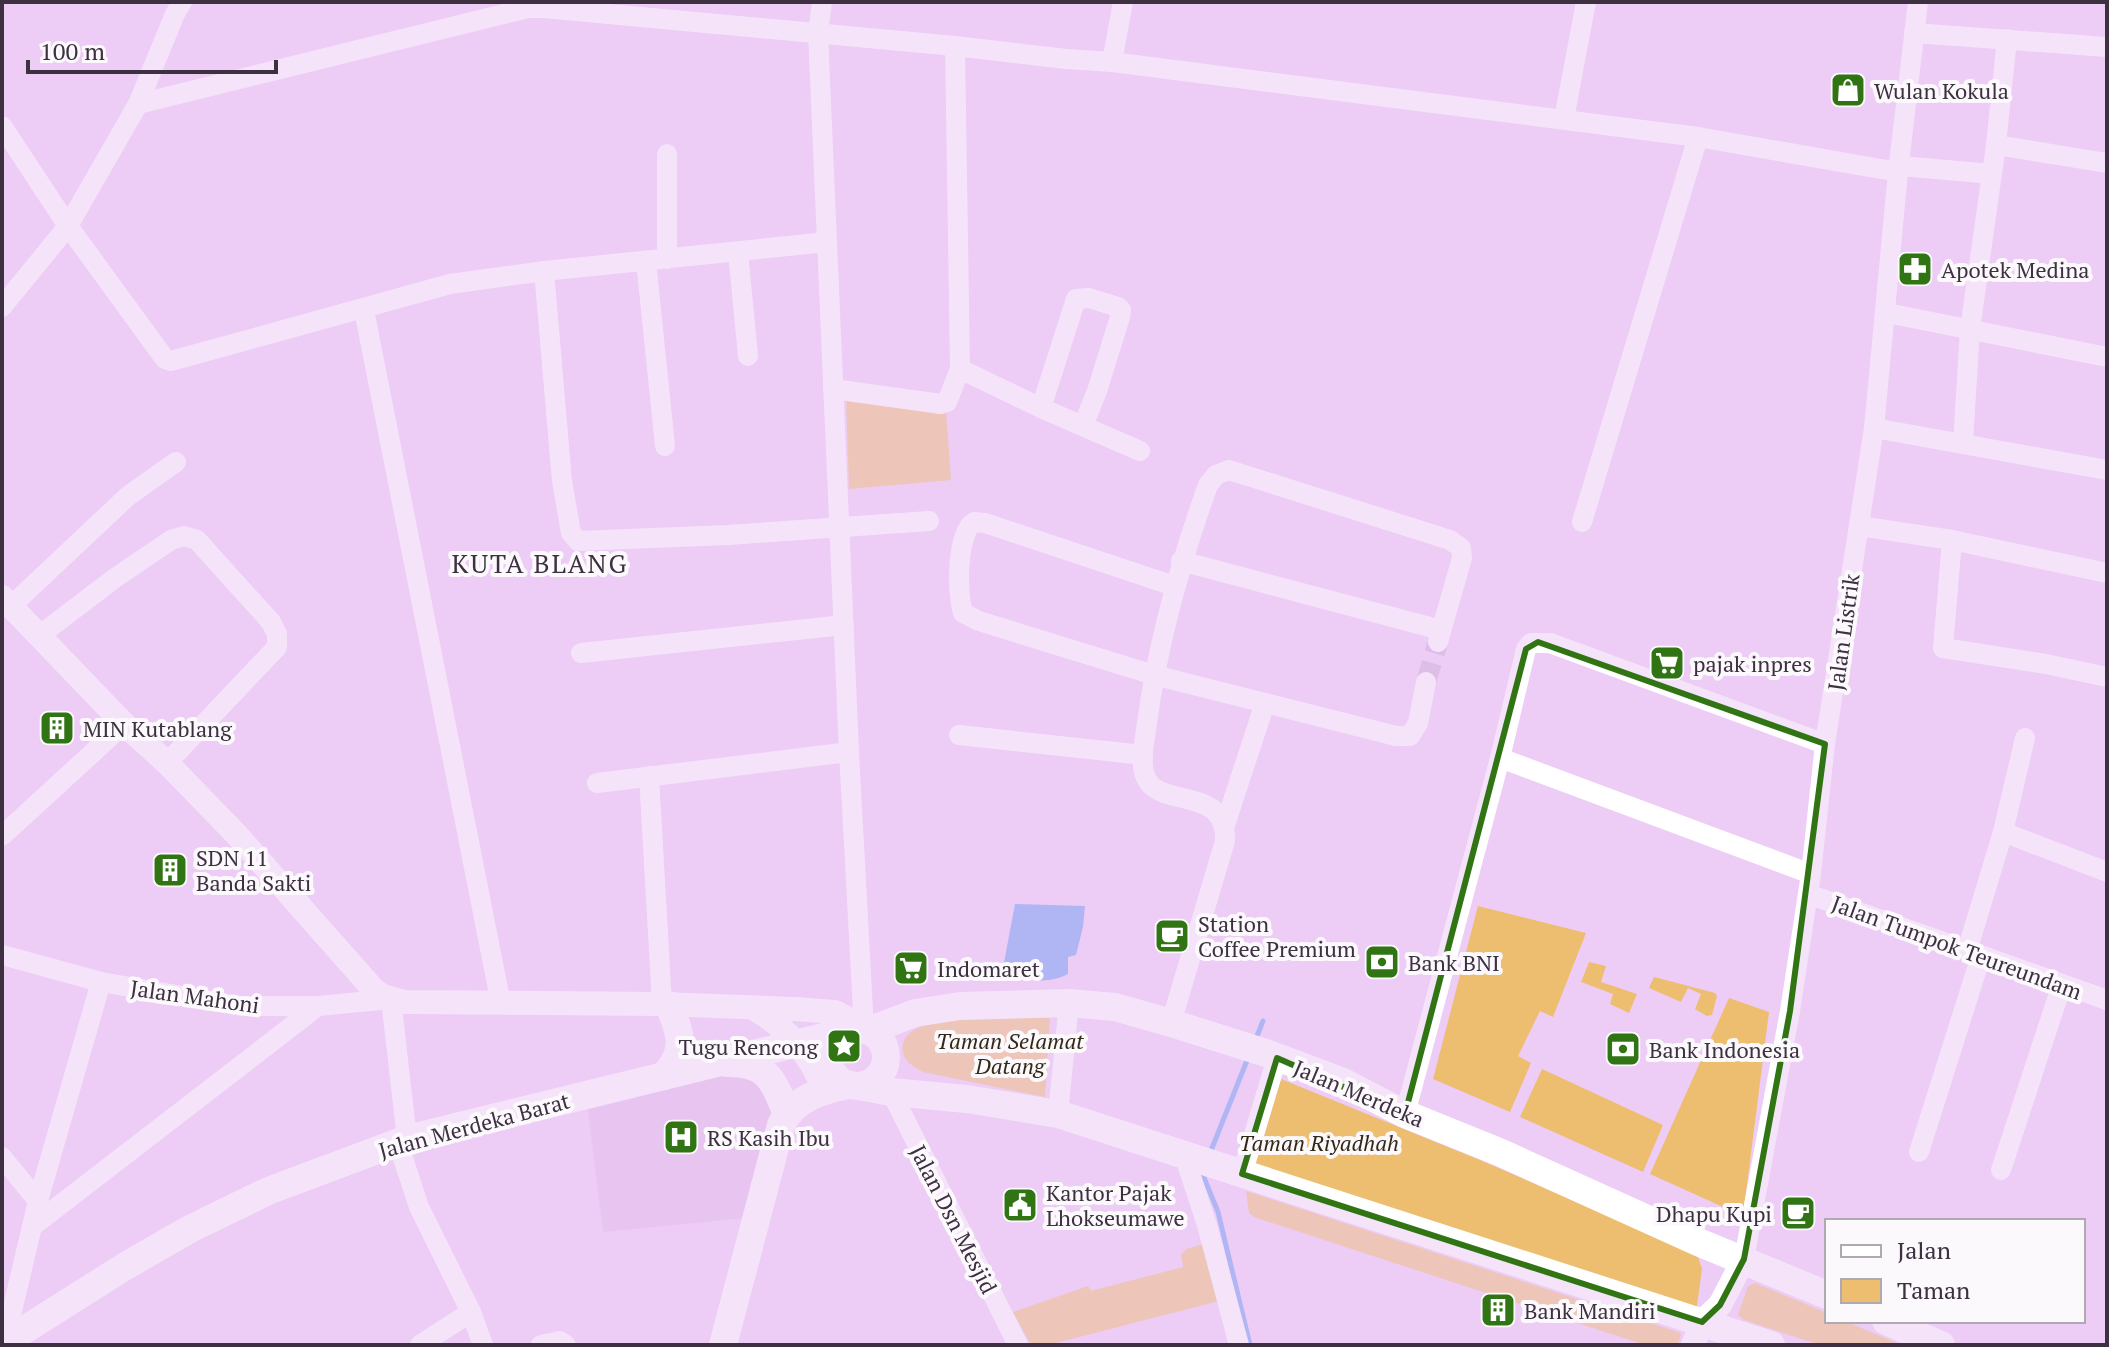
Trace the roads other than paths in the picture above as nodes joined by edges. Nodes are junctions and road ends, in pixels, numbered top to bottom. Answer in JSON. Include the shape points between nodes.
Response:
{"nodes":[{"id":1,"x":182,"y":2,"type":"edge"},
{"id":2,"x":822,"y":2,"type":"edge"},
{"id":3,"x":1123,"y":2,"type":"edge"},
{"id":4,"x":1918,"y":2,"type":"edge"},
{"id":5,"x":1582,"y":3,"type":"edge"},
{"id":6,"x":658,"y":10,"type":"edge"},
{"id":7,"x":818,"y":33,"type":"junction"},
{"id":8,"x":1914,"y":33,"type":"junction"},
{"id":9,"x":2007,"y":39,"type":"junction"},
{"id":10,"x":955,"y":46,"type":"junction"},
{"id":11,"x":2107,"y":47,"type":"edge"},
{"id":12,"x":1112,"y":62,"type":"junction"},
{"id":13,"x":138,"y":104,"type":"junction"},
{"id":14,"x":1564,"y":119,"type":"junction"},
{"id":15,"x":2,"y":126,"type":"edge"},
{"id":16,"x":1698,"y":137,"type":"junction"},
{"id":17,"x":1996,"y":145,"type":"junction"},
{"id":18,"x":667,"y":154,"type":"dead end"},
{"id":19,"x":2107,"y":163,"type":"edge"},
{"id":20,"x":1899,"y":169,"type":"junction"},
{"id":21,"x":1992,"y":174,"type":"junction"},
{"id":22,"x":68,"y":226,"type":"junction"},
{"id":23,"x":827,"y":242,"type":"junction"},
{"id":24,"x":738,"y":252,"type":"junction"},
{"id":25,"x":667,"y":259,"type":"junction"},
{"id":26,"x":646,"y":261,"type":"junction"},
{"id":27,"x":544,"y":271,"type":"junction"},
{"id":28,"x":2,"y":307,"type":"edge"},
{"id":29,"x":364,"y":310,"type":"junction"},
{"id":30,"x":1887,"y":313,"type":"junction"},
{"id":31,"x":1970,"y":329,"type":"junction"},
{"id":32,"x":2106,"y":351,"type":"edge"},
{"id":33,"x":748,"y":356,"type":"dead end"},
{"id":34,"x":960,"y":369,"type":"junction"},
{"id":35,"x":833,"y":389,"type":"junction"},
{"id":36,"x":1041,"y":408,"type":"junction"},
{"id":37,"x":1083,"y":426,"type":"junction"},
{"id":38,"x":1874,"y":428,"type":"junction"},
{"id":39,"x":1963,"y":442,"type":"junction"},
{"id":40,"x":665,"y":446,"type":"dead end"},
{"id":41,"x":1140,"y":451,"type":"dead end"},
{"id":42,"x":176,"y":462,"type":"dead end"},
{"id":43,"x":2107,"y":470,"type":"edge"},
{"id":44,"x":929,"y":521,"type":"dead end"},
{"id":45,"x":1582,"y":522,"type":"dead end"},
{"id":46,"x":1859,"y":526,"type":"junction"},
{"id":47,"x":840,"y":528,"type":"junction"},
{"id":48,"x":1952,"y":540,"type":"junction"},
{"id":49,"x":1181,"y":561,"type":"junction"},
{"id":50,"x":2107,"y":573,"type":"edge"},
{"id":51,"x":1174,"y":586,"type":"junction"},
{"id":52,"x":7,"y":601,"type":"edge"},
{"id":53,"x":844,"y":625,"type":"junction"},
{"id":54,"x":40,"y":635,"type":"junction"},
{"id":55,"x":581,"y":653,"type":"dead end"},
{"id":56,"x":1154,"y":675,"type":"junction"},
{"id":57,"x":2107,"y":677,"type":"edge"},
{"id":58,"x":1426,"y":682,"type":"tunnel mouth"},
{"id":59,"x":1265,"y":703,"type":"junction"},
{"id":60,"x":124,"y":724,"type":"junction"},
{"id":61,"x":959,"y":735,"type":"dead end"},
{"id":62,"x":2025,"y":738,"type":"dead end"},
{"id":63,"x":1825,"y":744,"type":"junction"},
{"id":64,"x":849,"y":752,"type":"junction"},
{"id":65,"x":1143,"y":755,"type":"junction"},
{"id":66,"x":1500,"y":758,"type":"junction"},
{"id":67,"x":167,"y":763,"type":"junction"},
{"id":68,"x":649,"y":776,"type":"junction"},
{"id":69,"x":597,"y":783,"type":"dead end"},
{"id":70,"x":1225,"y":825,"type":"junction"},
{"id":71,"x":2003,"y":832,"type":"junction"},
{"id":72,"x":2,"y":836,"type":"edge"},
{"id":73,"x":2107,"y":872,"type":"edge"},
{"id":74,"x":1810,"y":884,"type":"junction"},
{"id":75,"x":1974,"y":953,"type":"junction"},
{"id":76,"x":2,"y":955,"type":"edge"},
{"id":77,"x":101,"y":982,"type":"junction"},
{"id":78,"x":2062,"y":984,"type":"junction"},
{"id":79,"x":391,"y":999,"type":"junction"},
{"id":80,"x":2107,"y":1000,"type":"edge"},
{"id":81,"x":1069,"y":1003,"type":"junction"},
{"id":82,"x":501,"y":1004,"type":"junction"},
{"id":83,"x":666,"y":1004,"type":"junction"},
{"id":84,"x":318,"y":1006,"type":"junction"},
{"id":85,"x":751,"y":1007,"type":"junction"},
{"id":86,"x":1171,"y":1023,"type":"junction"},
{"id":87,"x":859,"y":1030,"type":"junction"},
{"id":88,"x":795,"y":1043,"type":"junction"},
{"id":89,"x":1273,"y":1056,"type":"junction"},
{"id":90,"x":714,"y":1064,"type":"junction"},
{"id":91,"x":664,"y":1076,"type":"junction"},
{"id":92,"x":844,"y":1087,"type":"junction"},
{"id":93,"x":891,"y":1092,"type":"junction"},
{"id":94,"x":787,"y":1114,"type":"junction"},
{"id":95,"x":1058,"y":1114,"type":"junction"},
{"id":96,"x":1405,"y":1114,"type":"junction"},
{"id":97,"x":403,"y":1141,"type":"junction"},
{"id":98,"x":1919,"y":1152,"type":"dead end"},
{"id":99,"x":1186,"y":1156,"type":"junction"},
{"id":100,"x":2,"y":1157,"type":"edge"},
{"id":101,"x":2001,"y":1170,"type":"dead end"},
{"id":102,"x":1236,"y":1172,"type":"junction"},
{"id":103,"x":38,"y":1201,"type":"junction"},
{"id":104,"x":34,"y":1225,"type":"junction"},
{"id":105,"x":1744,"y":1259,"type":"junction"},
{"id":106,"x":1825,"y":1294,"type":"edge"},
{"id":107,"x":471,"y":1312,"type":"junction"},
{"id":108,"x":1891,"y":1323,"type":"edge"},
{"id":109,"x":1709,"y":1329,"type":"edge"},
{"id":110,"x":4,"y":1344,"type":"edge"},
{"id":111,"x":420,"y":1345,"type":"edge"},
{"id":112,"x":483,"y":1345,"type":"edge"},
{"id":113,"x":541,"y":1345,"type":"edge"},
{"id":114,"x":566,"y":1345,"type":"edge"},
{"id":115,"x":723,"y":1345,"type":"edge"},
{"id":116,"x":1018,"y":1345,"type":"edge"},
{"id":117,"x":1239,"y":1345,"type":"edge"},
{"id":118,"x":1771,"y":1345,"type":"edge"},
{"id":119,"x":1941,"y":1345,"type":"edge"}],
"edges":[{"from":1,"to":13,"type":"street"},
{"from":2,"to":7,"type":"street"},
{"from":3,"to":12,"type":"street"},
{"from":4,"to":8,"type":"street","name":"Jalan Listrik"},
{"from":5,"to":14,"type":"street"},
{"from":6,"to":7,"type":"street"},
{"from":6,"to":13,"type":"street","via":[[528,8]]},
{"from":7,"to":10,"type":"street"},
{"from":7,"to":23,"type":"street"},
{"from":8,"to":9,"type":"street"},
{"from":8,"to":20,"type":"street","name":"Jalan Listrik"},
{"from":9,"to":11,"type":"street"},
{"from":9,"to":17,"type":"street"},
{"from":10,"to":12,"type":"street"},
{"from":10,"to":34,"type":"street"},
{"from":12,"to":14,"type":"street"},
{"from":13,"to":22,"type":"street"},
{"from":14,"to":16,"type":"street"},
{"from":15,"to":22,"type":"street"},
{"from":16,"to":20,"type":"street"},
{"from":16,"to":45,"type":"street"},
{"from":17,"to":19,"type":"street"},
{"from":17,"to":21,"type":"street"},
{"from":18,"to":25,"type":"street"},
{"from":20,"to":21,"type":"street"},
{"from":20,"to":30,"type":"street","name":"Jalan Listrik"},
{"from":21,"to":31,"type":"street"},
{"from":22,"to":28,"type":"street"},
{"from":22,"to":29,"type":"street","via":[[168,360]]},
{"from":23,"to":24,"type":"street"},
{"from":23,"to":35,"type":"street"},
{"from":24,"to":25,"type":"street"},
{"from":24,"to":33,"type":"street"},
{"from":25,"to":26,"type":"street"},
{"from":26,"to":27,"type":"street"},
{"from":26,"to":40,"type":"street"},
{"from":27,"to":29,"type":"street","via":[[450,284]]},
{"from":27,"to":47,"type":"street","via":[[562,481],[571,533],[578,541]]},
{"from":29,"to":82,"type":"street"},
{"from":30,"to":31,"type":"street"},
{"from":30,"to":38,"type":"street","name":"Jalan Listrik"},
{"from":31,"to":32,"type":"street"},
{"from":31,"to":39,"type":"street"},
{"from":34,"to":35,"type":"street","via":[[947,402],[941,404]]},
{"from":34,"to":36,"type":"street"},
{"from":35,"to":47,"type":"street"},
{"from":36,"to":37,"type":"street"},
{"from":36,"to":37,"type":"street","via":[[1076,299],[1118,307],[1120,317]]},
{"from":37,"to":41,"type":"street"},
{"from":38,"to":39,"type":"street"},
{"from":38,"to":46,"type":"street","name":"Jalan Listrik"},
{"from":39,"to":43,"type":"street"},
{"from":42,"to":52,"type":"street","via":[[128,496]]},
{"from":44,"to":47,"type":"street"},
{"from":46,"to":48,"type":"street"},
{"from":46,"to":63,"type":"street","name":"Jalan Listrik"},
{"from":47,"to":53,"type":"street"},
{"from":48,"to":50,"type":"street"},
{"from":48,"to":57,"type":"street","via":[[1943,648]]},
{"from":49,"to":49,"type":"street","via":[[1208,485],[1229,470],[1450,540],[1461,548],[1462,558],[1440,636]]},
{"from":49,"to":51,"type":"street"},
{"from":51,"to":56,"type":"street"},
{"from":51,"to":56,"type":"street","via":[[985,523],[974,522],[966,531],[959,586],[963,613]]},
{"from":52,"to":54,"type":"street"},
{"from":53,"to":55,"type":"street"},
{"from":53,"to":64,"type":"street"},
{"from":54,"to":60,"type":"street"},
{"from":54,"to":67,"type":"street","via":[[171,540],[197,540],[271,622],[277,647]]},
{"from":56,"to":59,"type":"street"},
{"from":56,"to":65,"type":"street"},
{"from":58,"to":59,"type":"street","via":[[1410,736]]},
{"from":59,"to":70,"type":"street"},
{"from":60,"to":67,"type":"street"},
{"from":60,"to":72,"type":"street"},
{"from":61,"to":65,"type":"street"},
{"from":62,"to":71,"type":"street"},
{"from":63,"to":66,"type":"street","via":[[1538,642],[1526,649]]},
{"from":63,"to":74,"type":"street","name":"Jalan Listrik"},
{"from":64,"to":68,"type":"street"},
{"from":64,"to":87,"type":"street"},
{"from":65,"to":70,"type":"street","via":[[1149,783],[1214,809]]},
{"from":66,"to":74,"type":"street","name":"Jalan Tumpok Teureundam"},
{"from":66,"to":96,"type":"street"},
{"from":67,"to":79,"type":"street","via":[[348,963],[374,990]]},
{"from":68,"to":69,"type":"street"},
{"from":68,"to":83,"type":"street"},
{"from":70,"to":86,"type":"street","via":[[1225,841]]},
{"from":71,"to":73,"type":"street"},
{"from":71,"to":75,"type":"street"},
{"from":74,"to":75,"type":"street","name":"Jalan Tumpok Teureundam"},
{"from":74,"to":105,"type":"street","name":"Jalan Listrik"},
{"from":75,"to":78,"type":"street","name":"Jalan Tumpok Teureundam"},
{"from":75,"to":98,"type":"street"},
{"from":76,"to":77,"type":"street","name":"Jalan Mahoni"},
{"from":77,"to":84,"type":"street","name":"Jalan Mahoni","via":[[241,1006]]},
{"from":77,"to":103,"type":"street"},
{"from":78,"to":80,"type":"street","name":"Jalan Tumpok Teureundam"},
{"from":78,"to":101,"type":"street"},
{"from":79,"to":82,"type":"street"},
{"from":79,"to":84,"type":"street","name":"Jalan Mahoni"},
{"from":79,"to":97,"type":"street"},
{"from":81,"to":86,"type":"main road","name":"Jalan Merdeka","via":[[1115,1007]]},
{"from":81,"to":87,"type":"main road","name":"Jalan Merdeka","via":[[960,1006]]},
{"from":81,"to":95,"type":"street"},
{"from":82,"to":83,"type":"street"},
{"from":83,"to":85,"type":"street"},
{"from":83,"to":91,"type":"main road","via":[[679,1033],[679,1053]]},
{"from":84,"to":104,"type":"street"},
{"from":85,"to":87,"type":"street","via":[[835,1012]]},
{"from":85,"to":88,"type":"street"},
{"from":86,"to":89,"type":"main road","name":"Jalan Merdeka"},
{"from":87,"to":88,"type":"main road","name":"Jalan Merdeka Barat"},
{"from":87,"to":92,"type":"main road","via":[[830,1047],[829,1066]]},
{"from":87,"to":92,"type":"main road","via":[[882,1042],[885,1067],[875,1081]]},
{"from":88,"to":90,"type":"main road","name":"Jalan Merdeka Barat"},
{"from":88,"to":92,"type":"street"},
{"from":89,"to":96,"type":"main road","name":"Jalan Merdeka","via":[[1341,1081]]},
{"from":89,"to":102,"type":"street"},
{"from":90,"to":91,"type":"main road","name":"Jalan Merdeka Barat"},
{"from":90,"to":94,"type":"main road","via":[[742,1063],[768,1074]]},
{"from":91,"to":97,"type":"main road","name":"Jalan Merdeka Barat"},
{"from":92,"to":93,"type":"main road"},
{"from":92,"to":94,"type":"main road","via":[[803,1100]]},
{"from":93,"to":95,"type":"main road"},
{"from":93,"to":116,"type":"street","name":"Jalan Dsn Mesjid"},
{"from":94,"to":115,"type":"main road","via":[[775,1140]]},
{"from":95,"to":99,"type":"main road"},
{"from":96,"to":105,"type":"main road","name":"Jalan Merdeka"},
{"from":97,"to":107,"type":"street","via":[[419,1207]]},
{"from":97,"to":110,"type":"main road","name":"Jalan Merdeka Barat","via":[[268,1191],[190,1229]]},
{"from":99,"to":102,"type":"main road"},
{"from":99,"to":117,"type":"street"},
{"from":100,"to":103,"type":"street"},
{"from":102,"to":109,"type":"main road"},
{"from":103,"to":104,"type":"street"},
{"from":104,"to":110,"type":"street"},
{"from":105,"to":106,"type":"main road","name":"Jalan Merdeka"},
{"from":105,"to":109,"type":"street"},
{"from":107,"to":111,"type":"street"},
{"from":107,"to":112,"type":"street"},
{"from":108,"to":119,"type":"main road"},
{"from":109,"to":118,"type":"main road"},
{"from":113,"to":114,"type":"street"}]}
